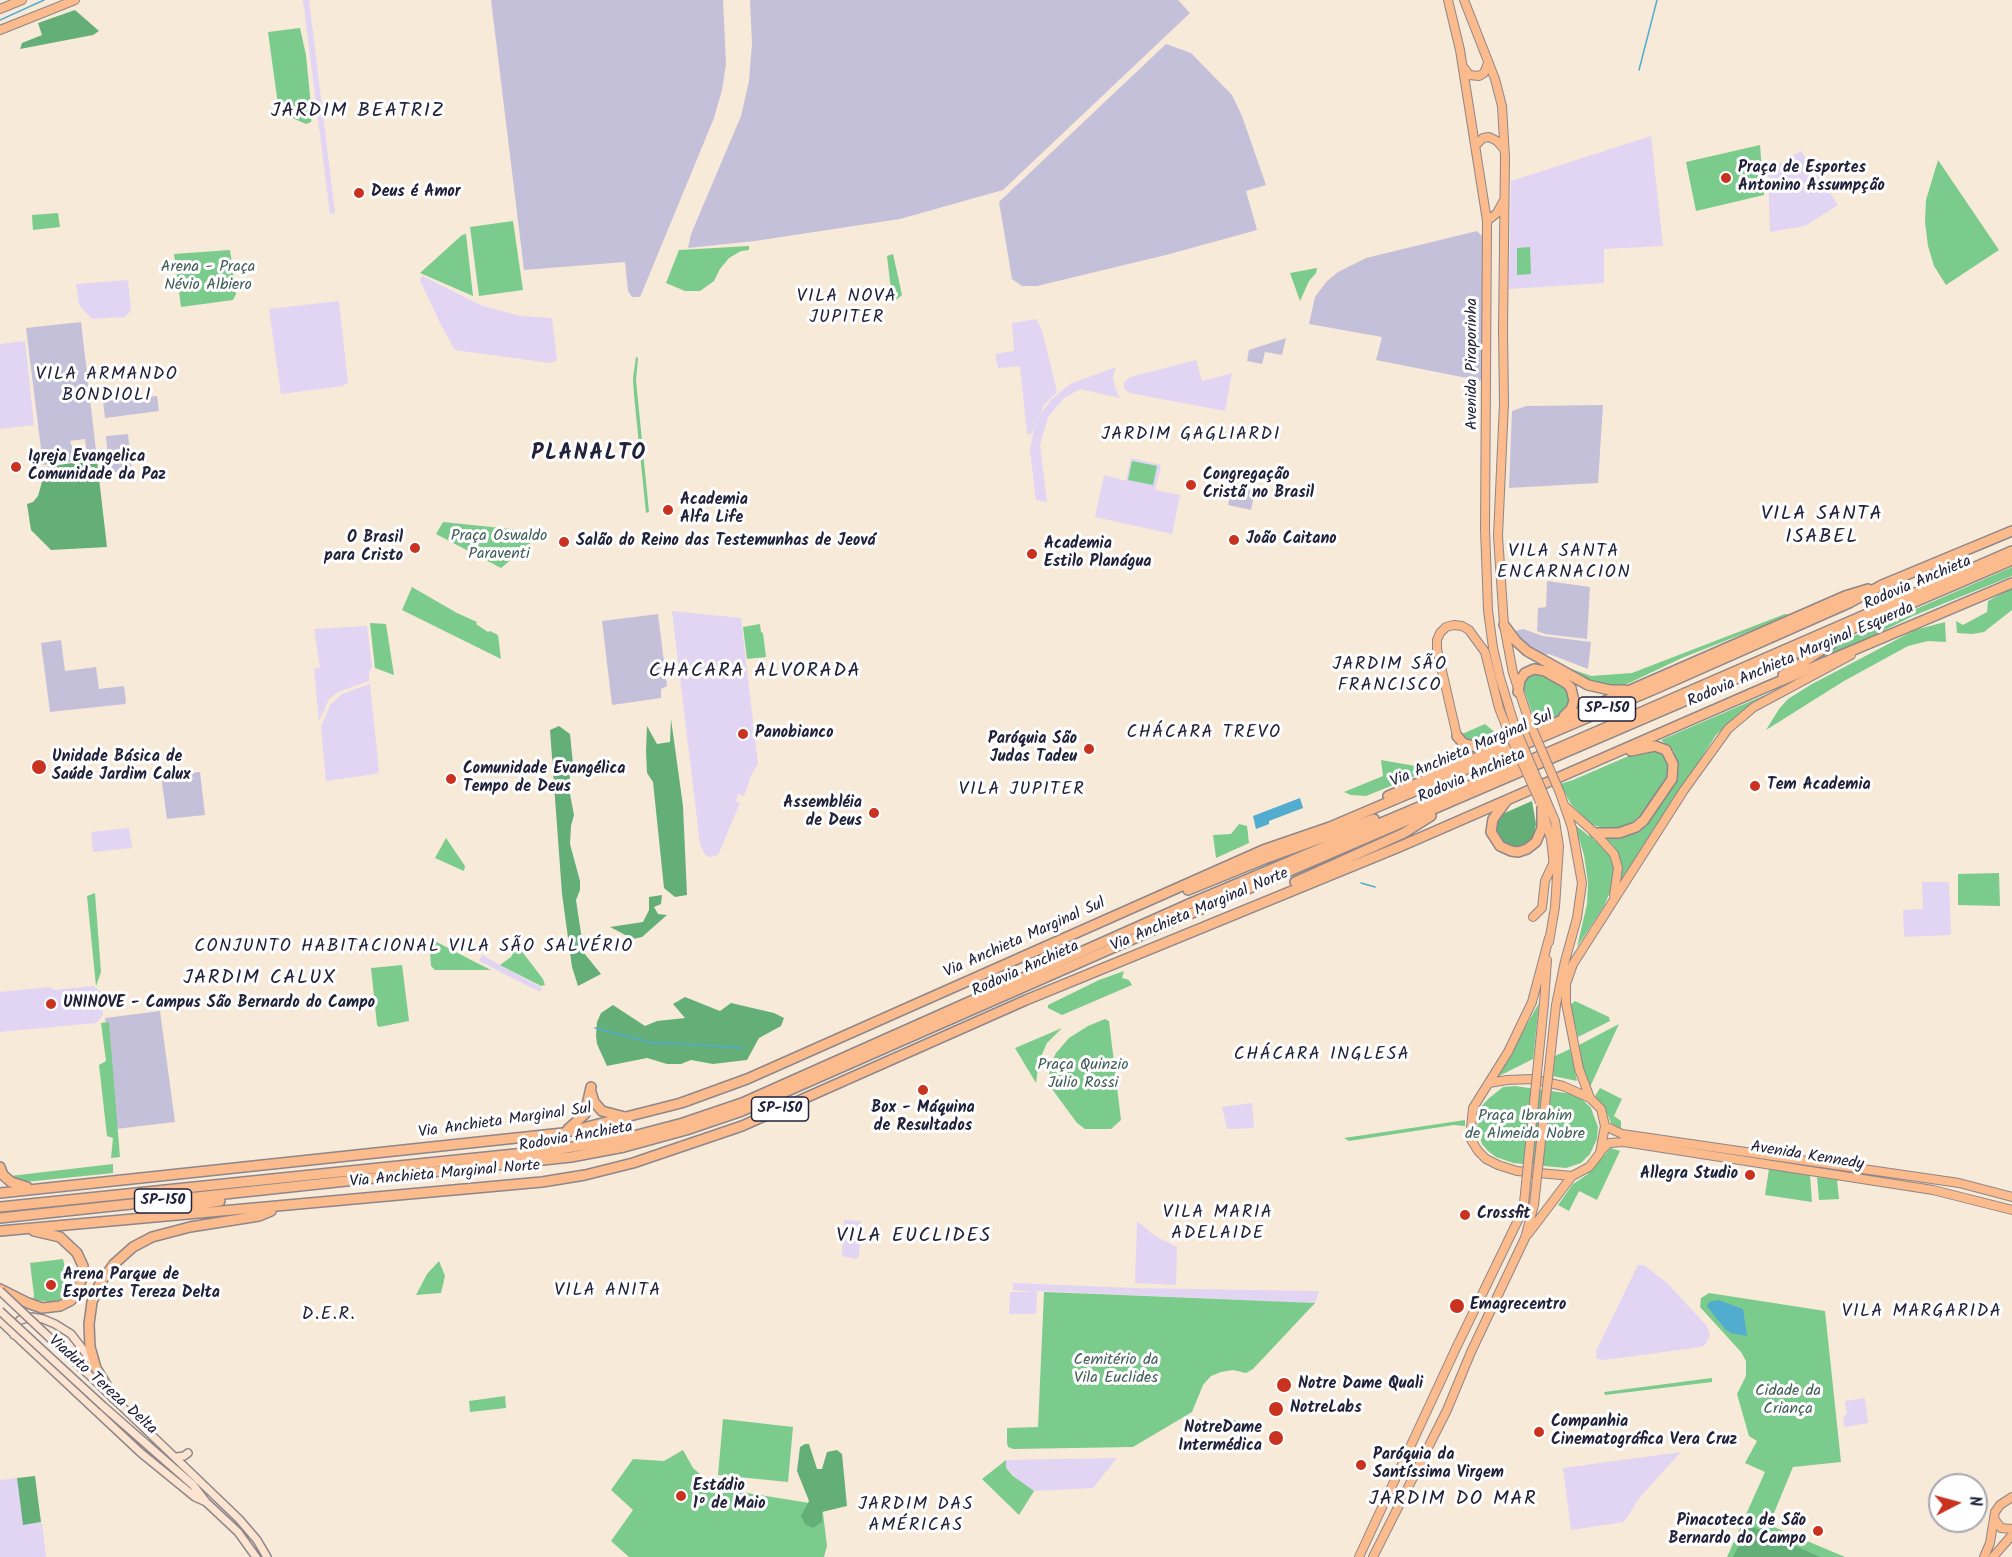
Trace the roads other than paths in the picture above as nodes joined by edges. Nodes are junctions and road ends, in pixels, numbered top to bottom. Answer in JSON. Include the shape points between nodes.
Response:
{"nodes":[{"id":1,"x":22,"y":0,"type":"edge"},
{"id":2,"x":75,"y":0,"type":"edge"},
{"id":3,"x":1448,"y":0,"type":"edge"},
{"id":4,"x":1464,"y":0,"type":"edge"},
{"id":5,"x":0,"y":9,"type":"edge"},
{"id":6,"x":0,"y":30,"type":"edge"},
{"id":7,"x":1460,"y":50,"type":"junction"},
{"id":8,"x":1488,"y":63,"type":"junction"},
{"id":9,"x":1475,"y":146,"type":"junction"},
{"id":10,"x":1504,"y":149,"type":"junction"},
{"id":11,"x":1505,"y":198,"type":"junction"},
{"id":12,"x":1487,"y":221,"type":"junction"},
{"id":13,"x":2012,"y":531,"type":"edge"},
{"id":14,"x":2012,"y":551,"type":"edge"},
{"id":15,"x":2012,"y":560,"type":"edge"},
{"id":16,"x":2012,"y":583,"type":"edge"},
{"id":17,"x":1882,"y":585,"type":"junction"},
{"id":18,"x":1504,"y":626,"type":"junction"},
{"id":19,"x":1856,"y":628,"type":"junction"},
{"id":20,"x":1885,"y":637,"type":"junction"},
{"id":21,"x":1493,"y":648,"type":"junction"},
{"id":22,"x":1494,"y":685,"type":"junction"},
{"id":23,"x":1766,"y":687,"type":"junction"},
{"id":24,"x":1630,"y":690,"type":"junction"},
{"id":25,"x":1518,"y":692,"type":"junction"},
{"id":26,"x":1558,"y":721,"type":"junction"},
{"id":27,"x":1512,"y":729,"type":"junction"},
{"id":28,"x":1457,"y":735,"type":"joint"},
{"id":29,"x":1489,"y":752,"type":"junction"},
{"id":30,"x":1602,"y":758,"type":"junction"},
{"id":31,"x":1448,"y":795,"type":"junction"},
{"id":32,"x":1510,"y":797,"type":"junction"},
{"id":33,"x":1543,"y":803,"type":"junction"},
{"id":34,"x":1442,"y":806,"type":"junction"},
{"id":35,"x":1566,"y":807,"type":"junction"},
{"id":36,"x":1330,"y":827,"type":"junction"},
{"id":37,"x":1595,"y":833,"type":"junction"},
{"id":38,"x":1554,"y":862,"type":"junction"},
{"id":39,"x":1285,"y":892,"type":"junction"},
{"id":40,"x":1140,"y":904,"type":"junction"},
{"id":41,"x":1611,"y":905,"type":"junction"},
{"id":42,"x":1555,"y":907,"type":"junction"},
{"id":43,"x":1533,"y":917,"type":"dead end"},
{"id":44,"x":1549,"y":938,"type":"junction"},
{"id":45,"x":1489,"y":1083,"type":"junction"},
{"id":46,"x":1590,"y":1098,"type":"junction"},
{"id":47,"x":630,"y":1118,"type":"junction"},
{"id":48,"x":1605,"y":1126,"type":"junction"},
{"id":49,"x":561,"y":1133,"type":"junction"},
{"id":50,"x":1600,"y":1153,"type":"junction"},
{"id":51,"x":0,"y":1167,"type":"edge"},
{"id":52,"x":1572,"y":1176,"type":"junction"},
{"id":53,"x":326,"y":1184,"type":"junction"},
{"id":54,"x":53,"y":1188,"type":"junction"},
{"id":55,"x":2,"y":1192,"type":"edge"},
{"id":56,"x":2012,"y":1197,"type":"edge"},
{"id":57,"x":0,"y":1207,"type":"edge"},
{"id":58,"x":283,"y":1207,"type":"junction"},
{"id":59,"x":2012,"y":1210,"type":"edge"},
{"id":60,"x":0,"y":1218,"type":"edge"},
{"id":61,"x":98,"y":1222,"type":"junction"},
{"id":62,"x":20,"y":1229,"type":"junction"},
{"id":63,"x":0,"y":1231,"type":"edge"},
{"id":64,"x":1525,"y":1238,"type":"junction"},
{"id":65,"x":0,"y":1290,"type":"edge"},
{"id":66,"x":0,"y":1311,"type":"edge"},
{"id":67,"x":0,"y":1322,"type":"edge"},
{"id":68,"x":14,"y":1335,"type":"junction"},
{"id":69,"x":91,"y":1370,"type":"junction"},
{"id":70,"x":114,"y":1398,"type":"joint"},
{"id":71,"x":188,"y":1453,"type":"dead end"},
{"id":72,"x":177,"y":1457,"type":"junction"},
{"id":73,"x":2012,"y":1497,"type":"edge"},
{"id":74,"x":206,"y":1502,"type":"junction"},
{"id":75,"x":1994,"y":1518,"type":"junction"},
{"id":76,"x":2012,"y":1529,"type":"edge"},
{"id":77,"x":2012,"y":1535,"type":"edge"},
{"id":78,"x":1988,"y":1555,"type":"edge"},
{"id":79,"x":256,"y":1557,"type":"edge"},
{"id":80,"x":267,"y":1557,"type":"edge"},
{"id":81,"x":1359,"y":1557,"type":"edge"},
{"id":82,"x":1373,"y":1557,"type":"edge"}],
"edges":[{"from":1,"to":5,"type":"main road"},
{"from":2,"to":6,"type":"main road"},
{"from":3,"to":7,"type":"main road","name":"Avenida Piraporinha"},
{"from":4,"to":8,"type":"main road","name":"Avenida Piraporinha"},
{"from":7,"to":8,"type":"main road","via":[[1469,75],[1482,75]]},
{"from":7,"to":9,"type":"main road","name":"Avenida Piraporinha"},
{"from":8,"to":10,"type":"main road","name":"Avenida Piraporinha","via":[[1502,106]]},
{"from":9,"to":10,"type":"main road","via":[[1489,137]]},
{"from":9,"to":12,"type":"main road","name":"Avenida Piraporinha"},
{"from":10,"to":11,"type":"main road","name":"Avenida Piraporinha"},
{"from":11,"to":12,"type":"main road"},
{"from":11,"to":18,"type":"main road","name":"Avenida Piraporinha","via":[[1504,403],[1498,517]]},
{"from":12,"to":21,"type":"main road","name":"Avenida Piraporinha","via":[[1485,529]]},
{"from":13,"to":17,"type":"highway","name":"Via Anchieta Marginal Sul","number":"SP-150"},
{"from":14,"to":31,"type":"highway","name":"Rodovia Anchieta","number":"SP-150"},
{"from":15,"to":19,"type":"highway","name":"Rodovia Anchieta","number":"SP-150"},
{"from":16,"to":20,"type":"highway","name":"Rodovia Anchieta Marginal Esquerda","number":"SP-150"},
{"from":17,"to":24,"type":"highway","via":[[1845,596]]},
{"from":17,"to":36,"type":"highway","name":"Via Anchieta Marginal Sul","number":"SP-150","via":[[1678,678]]},
{"from":18,"to":24,"type":"highway","via":[[1527,651],[1588,685]]},
{"from":18,"to":25,"type":"main road","name":"Avenida Piraporinha"},
{"from":19,"to":23,"type":"highway"},
{"from":19,"to":34,"type":"highway","name":"Rodovia Anchieta","number":"SP-150"},
{"from":20,"to":23,"type":"highway","name":"Rodovia Anchieta Marginal Esquerda","number":"SP-150"},
{"from":20,"to":41,"type":"main road","via":[[1784,690],[1732,723]]},
{"from":21,"to":22,"type":"main road"},
{"from":21,"to":27,"type":"main road","name":"Avenida Piraporinha"},
{"from":22,"to":27,"type":"main road","via":[[1499,708]]},
{"from":22,"to":28,"type":"main road","via":[[1483,648],[1466,628],[1450,625],[1444,629],[1438,636],[1437,649]]},
{"from":23,"to":30,"type":"highway","name":"Rodovia Anchieta Marginal Esquerda","number":"SP-150"},
{"from":24,"to":26,"type":"highway"},
{"from":25,"to":26,"type":"highway","via":[[1523,675],[1534,669],[1566,682],[1574,701]]},
{"from":25,"to":35,"type":"main road","name":"Avenida Piraporinha","bridge":true},
{"from":26,"to":29,"type":"highway"},
{"from":27,"to":33,"type":"main road","bridge":true},
{"from":28,"to":29,"type":"highway","via":[[1463,743]]},
{"from":29,"to":36,"type":"highway","via":[[1393,793],[1338,819]]},
{"from":30,"to":32,"type":"highway","name":"Via Anchieta Marginal Norte","number":"SP-150"},
{"from":30,"to":37,"type":"highway","via":[[1655,746],[1669,754],[1674,771],[1670,783],[1640,824],[1619,833]]},
{"from":31,"to":40,"type":"highway","via":[[1264,859],[1169,898]]},
{"from":31,"to":57,"type":"highway","name":"Rodovia Anchieta","number":"SP-150","via":[[1191,903],[742,1103],[683,1123],[622,1139],[554,1150]]},
{"from":32,"to":33,"type":"highway","via":[[1495,815],[1491,828],[1494,839],[1507,850],[1522,851],[1533,845],[1542,828]]},
{"from":32,"to":39,"type":"highway","name":"Via Anchieta Marginal Norte","number":"SP-150"},
{"from":33,"to":38,"type":"main road"},
{"from":33,"to":42,"type":"main road","via":[[1555,821],[1559,846]]},
{"from":34,"to":39,"type":"highway","via":[[1404,832],[1303,878]]},
{"from":34,"to":53,"type":"highway","name":"Rodovia Anchieta","number":"SP-150","via":[[742,1111],[624,1147],[581,1155]]},
{"from":35,"to":37,"type":"main road"},
{"from":35,"to":64,"type":"main road","bridge":true,"via":[[1582,890],[1556,1005],[1534,1205]]},
{"from":36,"to":40,"type":"highway","name":"Via Anchieta Marginal Sul","number":"SP-150","via":[[1263,850]]},
{"from":37,"to":41,"type":"main road","via":[[1617,861]]},
{"from":38,"to":42,"type":"main road"},
{"from":38,"to":43,"type":"main road","via":[[1546,879],[1542,908]]},
{"from":39,"to":58,"type":"highway","name":"Via Anchieta Marginal Norte","number":"SP-150","via":[[1026,1000],[742,1126],[633,1163],[542,1182]]},
{"from":40,"to":47,"type":"highway","name":"Via Anchieta Marginal Sul","number":"SP-150","via":[[747,1079]]},
{"from":41,"to":46,"type":"main road","via":[[1569,971],[1565,993],[1579,1069]]},
{"from":42,"to":44,"type":"main road"},
{"from":44,"to":45,"type":"main road","via":[[1532,1002]]},
{"from":44,"to":81,"type":"main road","bridge":true,"via":[[1521,1214]]},
{"from":45,"to":46,"type":"main road","via":[[1532,1079]]},
{"from":45,"to":52,"type":"main road","via":[[1473,1108],[1470,1138],[1483,1156],[1517,1172]]},
{"from":46,"to":48,"type":"main road","via":[[1600,1109]]},
{"from":47,"to":49,"type":"highway","name":"Via Anchieta Marginal Sul","number":"SP-150"},
{"from":47,"to":49,"type":"highway","via":[[599,1108],[591,1086],[584,1116]]},
{"from":48,"to":50,"type":"main road"},
{"from":48,"to":56,"type":"main road","name":"Avenida Kennedy","via":[[1622,1134],[1953,1182]]},
{"from":49,"to":54,"type":"highway","name":"Via Anchieta Marginal Sul","number":"SP-150"},
{"from":50,"to":52,"type":"main road","via":[[1589,1167]]},
{"from":50,"to":59,"type":"main road","name":"Avenida Kennedy","via":[[1609,1143],[1624,1142],[1933,1190]]},
{"from":51,"to":54,"type":"highway","via":[[16,1185]]},
{"from":52,"to":64,"type":"main road"},
{"from":53,"to":60,"type":"highway","name":"Rodovia Anchieta","number":"SP-150"},
{"from":53,"to":61,"type":"highway"},
{"from":54,"to":55,"type":"highway","name":"Via Anchieta Marginal Sul","number":"SP-150"},
{"from":58,"to":61,"type":"highway","name":"Via Anchieta Marginal Norte","number":"SP-150"},
{"from":58,"to":69,"type":"highway","via":[[164,1233],[125,1253],[100,1283],[90,1311]]},
{"from":61,"to":62,"type":"highway","name":"Via Anchieta Marginal Norte","number":"SP-150"},
{"from":62,"to":63,"type":"highway","name":"Via Anchieta Marginal Norte","number":"SP-150"},
{"from":62,"to":65,"type":"highway","via":[[50,1234],[68,1242],[80,1257],[83,1274],[79,1289],[74,1298],[56,1307],[37,1307]]},
{"from":64,"to":82,"type":"main road","via":[[1447,1410]]},
{"from":65,"to":69,"type":"main road","name":"Viaduto Tereza Delta","bridge":true},
{"from":66,"to":74,"type":"main road","name":"Viaduto Tereza Delta","bridge":true,"via":[[193,1485]]},
{"from":67,"to":68,"type":"main road"},
{"from":68,"to":69,"type":"main road","via":[[14,1327],[24,1318],[51,1322],[76,1340]]},
{"from":68,"to":74,"type":"main road","via":[[169,1478]]},
{"from":69,"to":70,"type":"highway"},
{"from":70,"to":72,"type":"main road"},
{"from":71,"to":72,"type":"main road"},
{"from":72,"to":80,"type":"main road","via":[[239,1519]]},
{"from":73,"to":75,"type":"main road","via":[[1998,1506]]},
{"from":74,"to":79,"type":"main road","via":[[232,1525]]},
{"from":75,"to":76,"type":"main road","via":[[2001,1528]]},
{"from":75,"to":78,"type":"main road"},
{"from":77,"to":78,"type":"main road"}]}
